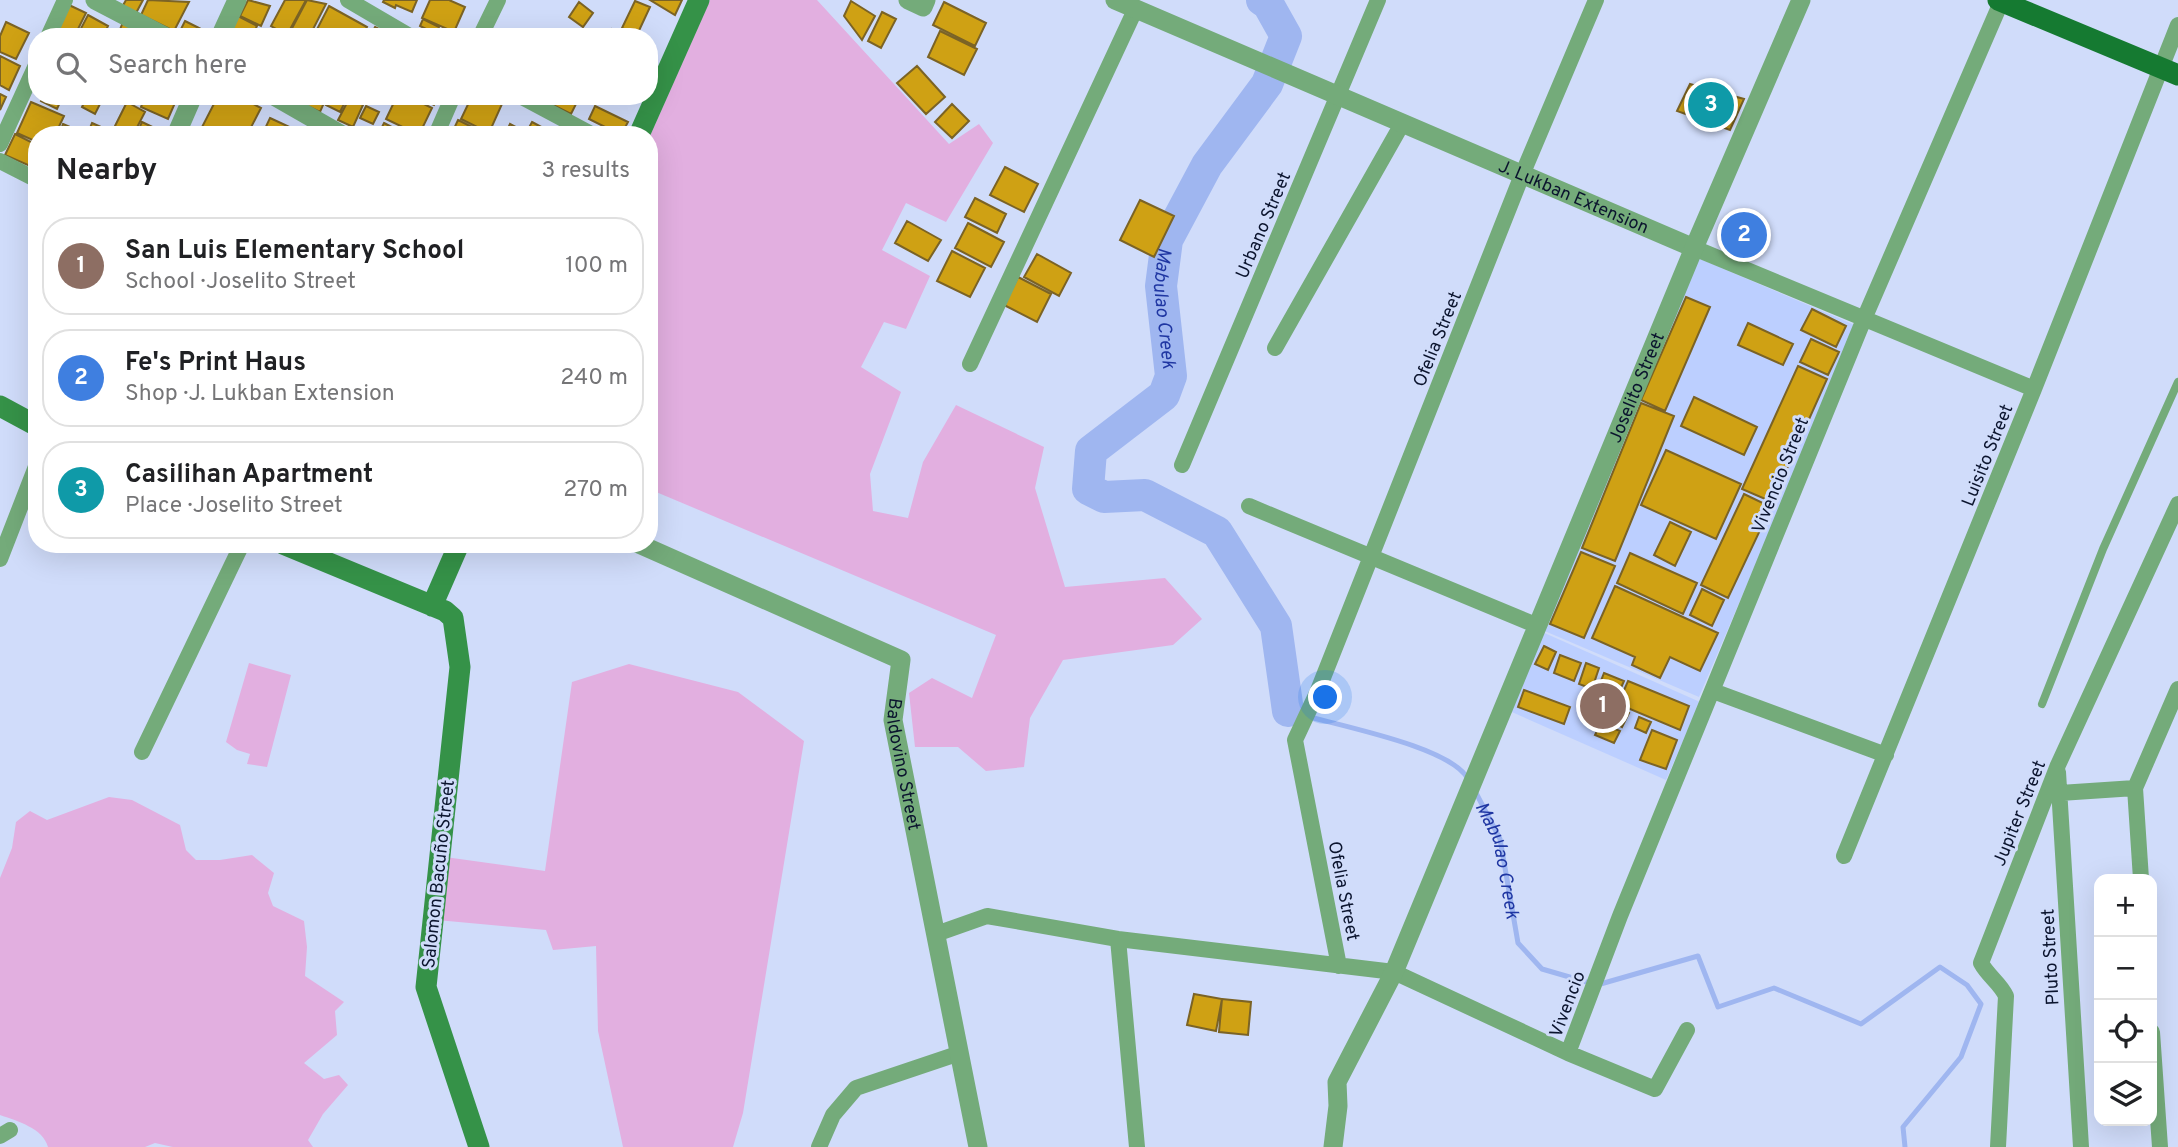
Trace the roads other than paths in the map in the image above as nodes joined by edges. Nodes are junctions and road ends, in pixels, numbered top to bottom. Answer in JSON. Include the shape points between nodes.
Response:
{"nodes":[{"id":1,"x":65,"y":0,"type":"edge"},
{"id":2,"x":96,"y":0,"type":"edge"},
{"id":3,"x":237,"y":0,"type":"edge"},
{"id":4,"x":348,"y":0,"type":"edge"},
{"id":5,"x":498,"y":0,"type":"edge"},
{"id":6,"x":699,"y":0,"type":"edge"},
{"id":7,"x":908,"y":0,"type":"edge"},
{"id":8,"x":926,"y":0,"type":"edge"},
{"id":9,"x":1115,"y":0,"type":"edge"},
{"id":10,"x":1378,"y":0,"type":"edge"},
{"id":11,"x":1596,"y":0,"type":"edge"},
{"id":12,"x":1801,"y":0,"type":"edge"},
{"id":13,"x":2000,"y":0,"type":"edge"},
{"id":14,"x":1136,"y":8,"type":"junction"},
{"id":15,"x":2178,"y":24,"type":"edge"},
{"id":16,"x":52,"y":28,"type":"edge"},
{"id":17,"x":149,"y":28,"type":"edge"},
{"id":18,"x":224,"y":28,"type":"edge"},
{"id":19,"x":396,"y":28,"type":"edge"},
{"id":20,"x":484,"y":28,"type":"edge"},
{"id":21,"x":2170,"y":72,"type":"edge"},
{"id":22,"x":28,"y":82,"type":"edge"},
{"id":23,"x":658,"y":92,"type":"edge"},
{"id":24,"x":1338,"y":97,"type":"junction"},
{"id":25,"x":189,"y":105,"type":"edge"},
{"id":26,"x":290,"y":105,"type":"edge"},
{"id":27,"x":449,"y":105,"type":"edge"},
{"id":28,"x":537,"y":105,"type":"edge"},
{"id":29,"x":652,"y":105,"type":"edge"},
{"id":30,"x":1402,"y":124,"type":"junction"},
{"id":31,"x":180,"y":126,"type":"edge"},
{"id":32,"x":326,"y":126,"type":"edge"},
{"id":33,"x":440,"y":126,"type":"edge"},
{"id":34,"x":576,"y":126,"type":"edge"},
{"id":35,"x":643,"y":126,"type":"edge"},
{"id":36,"x":0,"y":144,"type":"edge"},
{"id":37,"x":0,"y":161,"type":"edge"},
{"id":38,"x":28,"y":175,"type":"edge"},
{"id":39,"x":1522,"y":175,"type":"junction"},
{"id":40,"x":1694,"y":248,"type":"junction"},
{"id":41,"x":1864,"y":318,"type":"junction"},
{"id":42,"x":1275,"y":348,"type":"dead end"},
{"id":43,"x":970,"y":363,"type":"dead end"},
{"id":44,"x":2178,"y":382,"type":"edge"},
{"id":45,"x":2034,"y":389,"type":"junction"},
{"id":46,"x":0,"y":405,"type":"edge"},
{"id":47,"x":28,"y":421,"type":"edge"},
{"id":48,"x":1182,"y":465,"type":"dead end"},
{"id":49,"x":28,"y":487,"type":"edge"},
{"id":50,"x":2178,"y":503,"type":"edge"},
{"id":51,"x":1250,"y":506,"type":"dead end"},
{"id":52,"x":658,"y":552,"type":"edge"},
{"id":53,"x":238,"y":553,"type":"edge"},
{"id":54,"x":305,"y":553,"type":"edge"},
{"id":55,"x":455,"y":553,"type":"edge"},
{"id":56,"x":1372,"y":556,"type":"junction"},
{"id":57,"x":0,"y":559,"type":"edge"},
{"id":58,"x":432,"y":606,"type":"junction"},
{"id":59,"x":1538,"y":626,"type":"junction"},
{"id":60,"x":2178,"y":690,"type":"edge"},
{"id":61,"x":1713,"y":691,"type":"junction"},
{"id":62,"x":2042,"y":704,"type":"dead end"},
{"id":63,"x":142,"y":752,"type":"dead end"},
{"id":64,"x":1886,"y":755,"type":"junction"},
{"id":65,"x":2058,"y":765,"type":"junction"},
{"id":66,"x":2135,"y":789,"type":"junction"},
{"id":67,"x":2060,"y":793,"type":"junction"},
{"id":68,"x":1844,"y":856,"type":"dead end"},
{"id":69,"x":2141,"y":874,"type":"edge"},
{"id":70,"x":936,"y":934,"type":"junction"},
{"id":71,"x":1118,"y":939,"type":"junction"},
{"id":72,"x":1339,"y":966,"type":"junction"},
{"id":73,"x":1601,"y":968,"type":"joint"},
{"id":74,"x":1394,"y":972,"type":"junction"},
{"id":75,"x":1687,"y":1030,"type":"dead end"},
{"id":76,"x":1568,"y":1053,"type":"junction"},
{"id":77,"x":960,"y":1054,"type":"junction"},
{"id":78,"x":2154,"y":1063,"type":"edge"},
{"id":79,"x":479,"y":1147,"type":"edge"},
{"id":80,"x":819,"y":1147,"type":"edge"},
{"id":81,"x":978,"y":1147,"type":"edge"},
{"id":82,"x":1137,"y":1147,"type":"edge"},
{"id":83,"x":1333,"y":1147,"type":"edge"},
{"id":84,"x":1998,"y":1147,"type":"edge"},
{"id":85,"x":2081,"y":1147,"type":"edge"},
{"id":86,"x":2160,"y":1147,"type":"edge"}],
"edges":[{"from":1,"to":16,"type":"street"},
{"from":2,"to":17,"type":"street"},
{"from":3,"to":18,"type":"street"},
{"from":4,"to":19,"type":"street"},
{"from":5,"to":20,"type":"street"},
{"from":6,"to":23,"type":"main road"},
{"from":7,"to":8,"type":"street","via":[[923,7]]},
{"from":9,"to":14,"type":"street","name":"J. Lukban Extension"},
{"from":10,"to":24,"type":"street","name":"Urbano Street"},
{"from":11,"to":39,"type":"street","name":"Ofelia Street"},
{"from":12,"to":40,"type":"street","name":"Joselito Street"},
{"from":13,"to":21,"type":"main road"},
{"from":13,"to":41,"type":"street","name":"Vivencio Street"},
{"from":14,"to":24,"type":"street","name":"J. Lukban Extension"},
{"from":14,"to":43,"type":"street"},
{"from":15,"to":21,"type":"street","name":"Luisito Street"},
{"from":21,"to":45,"type":"street","name":"Luisito Street"},
{"from":22,"to":36,"type":"street"},
{"from":24,"to":30,"type":"street","name":"J. Lukban Extension"},
{"from":24,"to":48,"type":"street","name":"Urbano Street"},
{"from":25,"to":31,"type":"street"},
{"from":26,"to":32,"type":"street"},
{"from":27,"to":33,"type":"street"},
{"from":28,"to":34,"type":"street"},
{"from":29,"to":35,"type":"main road"},
{"from":30,"to":39,"type":"street","name":"J. Lukban Extension"},
{"from":30,"to":42,"type":"street"},
{"from":37,"to":38,"type":"street"},
{"from":39,"to":40,"type":"street","name":"J. Lukban Extension"},
{"from":39,"to":56,"type":"street","name":"Ofelia Street"},
{"from":40,"to":41,"type":"street","name":"J. Lukban Extension"},
{"from":40,"to":59,"type":"street","name":"Joselito Street"},
{"from":41,"to":45,"type":"street","name":"J. Lukban Extension"},
{"from":41,"to":61,"type":"street","name":"Vivencio Street"},
{"from":44,"to":62,"type":"lane","via":[[2103,549]]},
{"from":45,"to":64,"type":"street","name":"Luisito Street"},
{"from":46,"to":47,"type":"main road"},
{"from":49,"to":57,"type":"street"},
{"from":50,"to":65,"type":"street","name":"Jupiter Street"},
{"from":51,"to":56,"type":"street"},
{"from":52,"to":70,"type":"street","name":"Baldovino Street","via":[[901,660],[893,720]]},
{"from":53,"to":63,"type":"street"},
{"from":54,"to":58,"type":"main road"},
{"from":55,"to":58,"type":"main road"},
{"from":56,"to":59,"type":"street"},
{"from":56,"to":72,"type":"street","name":"Ofelia Street","via":[[1295,740]]},
{"from":58,"to":79,"type":"main road","name":"Salomon Bacuño Street","via":[[453,618],[460,667],[426,987]]},
{"from":59,"to":74,"type":"street","name":"Joselito Street"},
{"from":60,"to":66,"type":"street"},
{"from":61,"to":64,"type":"street"},
{"from":61,"to":73,"type":"street","name":"Vivencio Street"},
{"from":64,"to":68,"type":"street","name":"Luisito Street"},
{"from":65,"to":67,"type":"street","name":"Pluto Street"},
{"from":65,"to":84,"type":"street","name":"Jupiter Street","via":[[1981,963],[2006,996]]},
{"from":66,"to":67,"type":"street"},
{"from":66,"to":69,"type":"street"},
{"from":67,"to":85,"type":"street","name":"Pluto Street"},
{"from":70,"to":71,"type":"street","via":[[987,916]]},
{"from":70,"to":77,"type":"street","name":"Baldovino Street"},
{"from":71,"to":72,"type":"street"},
{"from":71,"to":82,"type":"street"},
{"from":72,"to":74,"type":"street"},
{"from":73,"to":76,"type":"street","name":"Vivencio"},
{"from":74,"to":76,"type":"street"},
{"from":74,"to":83,"type":"street","name":"Joselito Street","via":[[1337,1082]]},
{"from":75,"to":76,"type":"street","via":[[1655,1089]]},
{"from":77,"to":80,"type":"street","via":[[856,1088],[832,1115]]},
{"from":77,"to":81,"type":"street","name":"Baldovino Street"},
{"from":78,"to":86,"type":"street"}]}
